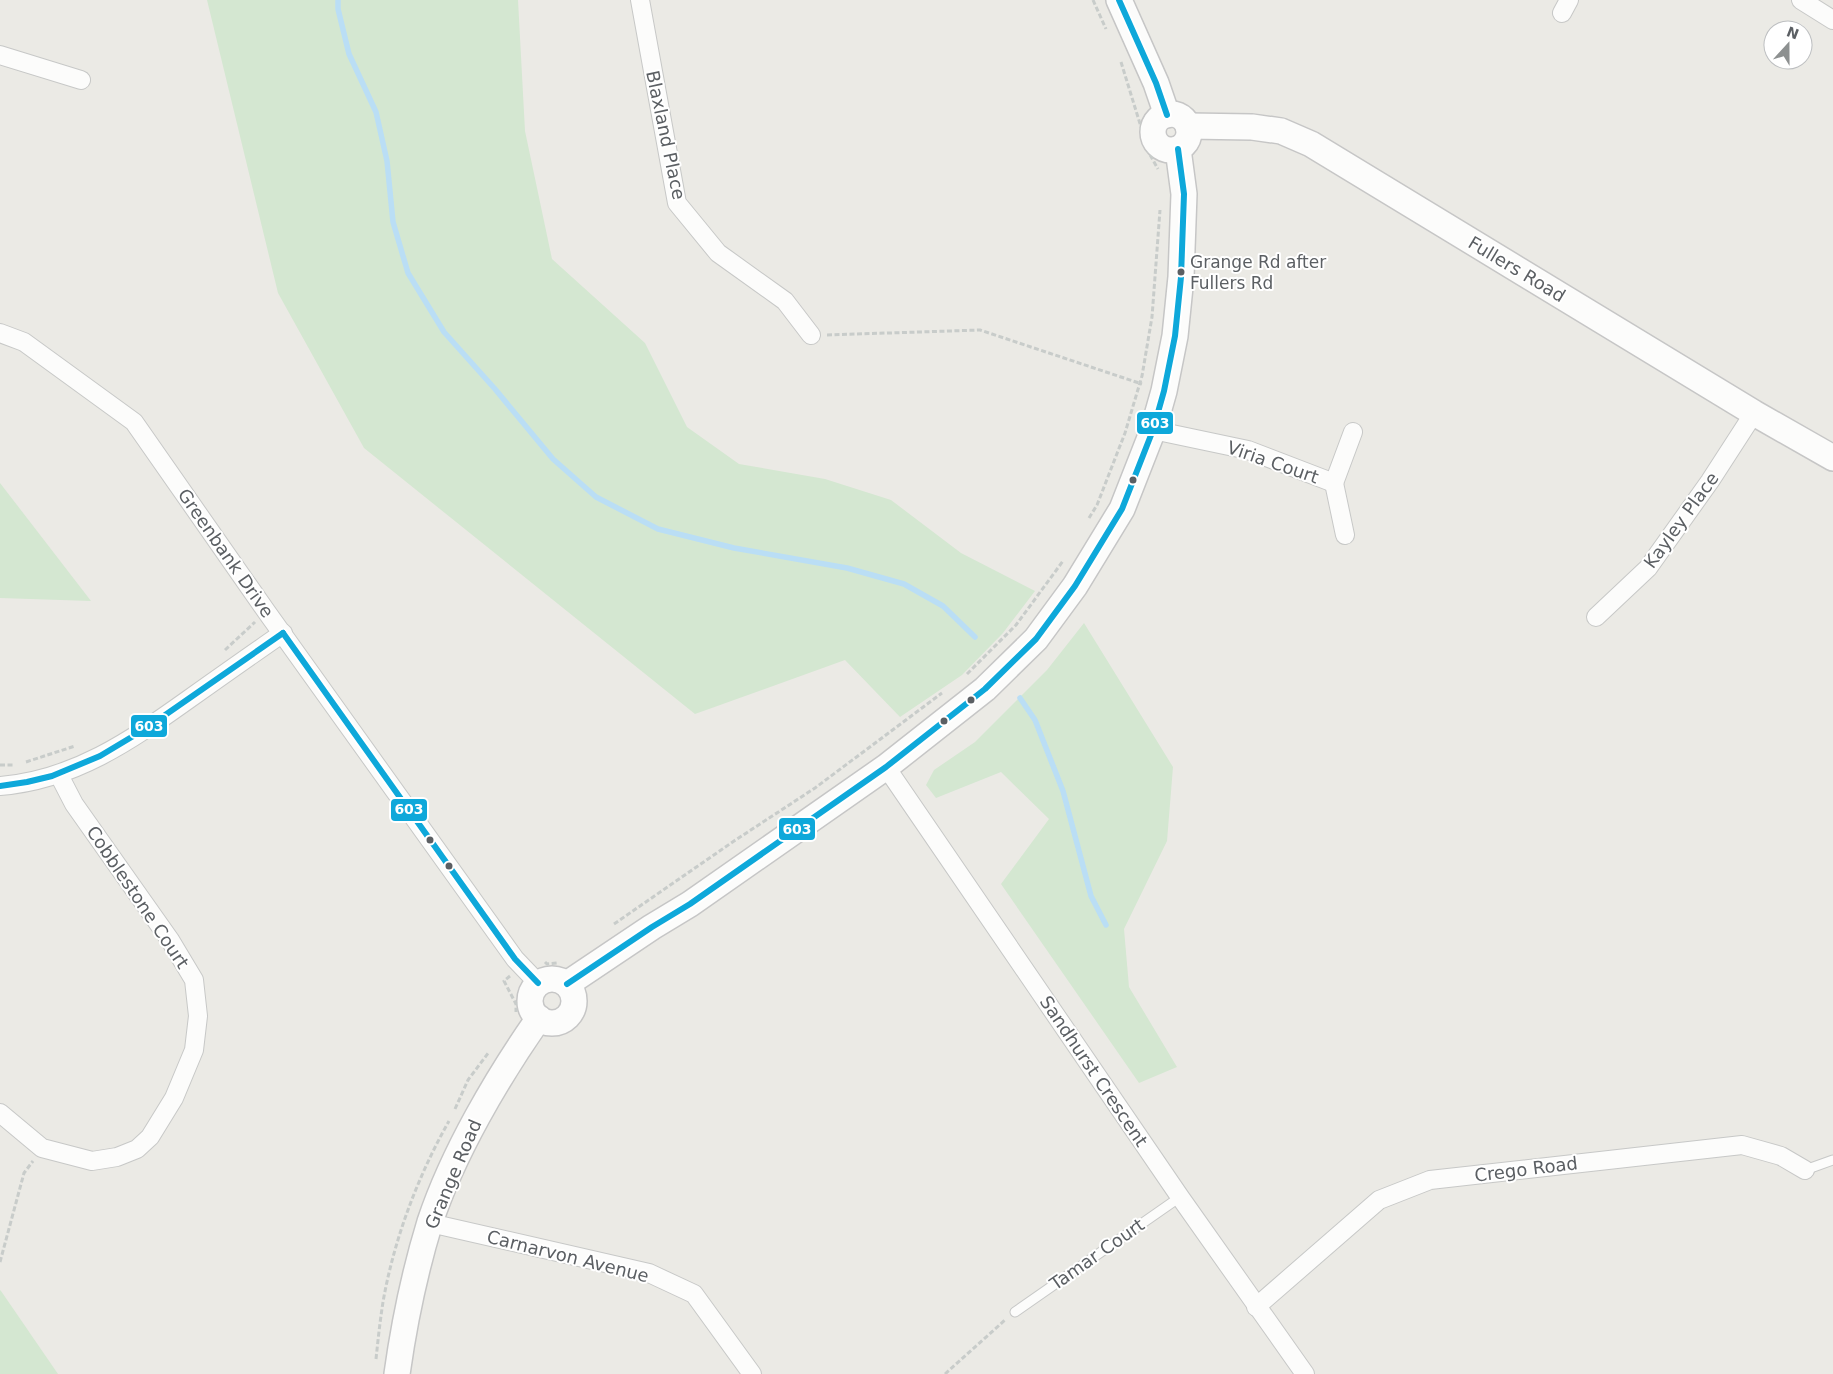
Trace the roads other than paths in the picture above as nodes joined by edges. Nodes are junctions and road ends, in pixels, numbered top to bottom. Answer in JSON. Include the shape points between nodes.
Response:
{"nodes":[{"id":1,"x":640,"y":0,"type":"edge"},
{"id":2,"x":1119,"y":0,"type":"edge"},
{"id":3,"x":1801,"y":0,"type":"edge"},
{"id":4,"x":1833,"y":20,"type":"edge"},
{"id":5,"x":0,"y":55,"type":"edge"},
{"id":6,"x":81,"y":80,"type":"dead end"},
{"id":7,"x":1177,"y":130,"type":"junction"},
{"id":8,"x":0,"y":333,"type":"edge"},
{"id":9,"x":811,"y":335,"type":"road end"},
{"id":10,"x":1754,"y":413,"type":"junction"},
{"id":11,"x":1153,"y":430,"type":"junction"},
{"id":12,"x":1353,"y":432,"type":"dead end"},
{"id":13,"x":1833,"y":458,"type":"edge"},
{"id":14,"x":1334,"y":483,"type":"junction"},
{"id":15,"x":1345,"y":535,"type":"dead end"},
{"id":16,"x":1596,"y":617,"type":"dead end"},
{"id":17,"x":283,"y":633,"type":"junction"},
{"id":18,"x":886,"y":767,"type":"junction"},
{"id":19,"x":60,"y":775,"type":"junction"},
{"id":20,"x":0,"y":786,"type":"edge"},
{"id":21,"x":530,"y":975,"type":"junction"},
{"id":22,"x":566,"y":984,"type":"junction"},
{"id":23,"x":539,"y":1018,"type":"junction"},
{"id":24,"x":0,"y":1113,"type":"edge"},
{"id":25,"x":1833,"y":1160,"type":"edge"},
{"id":26,"x":1805,"y":1170,"type":"joint"},
{"id":27,"x":1180,"y":1197,"type":"junction"},
{"id":28,"x":430,"y":1223,"type":"junction"},
{"id":29,"x":1256,"y":1308,"type":"junction"},
{"id":30,"x":1015,"y":1312,"type":"road end"},
{"id":31,"x":386,"y":1370,"type":"edge"},
{"id":32,"x":752,"y":1374,"type":"edge"},
{"id":33,"x":1305,"y":1374,"type":"edge"}],
"edges":[{"from":1,"to":9,"type":"street","name":"Blaxland Place","via":[[677,203],[718,253],[785,301]]},
{"from":2,"to":7,"type":"street"},
{"from":3,"to":4,"type":"street"},
{"from":5,"to":6,"type":"street"},
{"from":7,"to":10,"type":"street","name":"Fullers Road","via":[[1252,126],[1281,131],[1310,144]]},
{"from":7,"to":11,"type":"street","via":[[1184,194],[1181,277],[1175,336]]},
{"from":8,"to":17,"type":"street","name":"Greenbank Drive","via":[[24,342],[134,422]]},
{"from":10,"to":13,"type":"street","name":"Fullers Road"},
{"from":10,"to":16,"type":"street","name":"Kayley Place","via":[[1648,568]]},
{"from":11,"to":14,"type":"street","name":"Viria Court","via":[[1248,450]]},
{"from":11,"to":18,"type":"street","via":[[1122,509],[1075,586],[1036,639],[985,689]]},
{"from":12,"to":14,"type":"street","name":"Viria Court"},
{"from":14,"to":15,"type":"street","name":"Viria Court"},
{"from":17,"to":19,"type":"street","via":[[136,737]]},
{"from":17,"to":21,"type":"street","name":"Greenbank Drive"},
{"from":18,"to":22,"type":"street","via":[[690,904]]},
{"from":18,"to":27,"type":"street","name":"Sandhurst Crescent"},
{"from":19,"to":20,"type":"street"},
{"from":19,"to":24,"type":"street","name":"Cobblestone Court","via":[[74,804],[170,940],[194,980],[198,1016],[194,1050],[174,1098],[150,1137],[137,1148],[117,1157],[92,1160],[42,1148]]},
{"from":21,"to":22,"type":"street"},
{"from":21,"to":23,"type":"street","via":[[531,1009]]},
{"from":22,"to":23,"type":"street","via":[[574,999],[569,1015],[554,1022]]},
{"from":23,"to":28,"type":"street","name":"Grange Road","via":[[476,1119]]},
{"from":25,"to":26,"type":"lane","name":"Crego Road"},
{"from":26,"to":29,"type":"street","name":"Crego Road","via":[[1781,1156],[1742,1144],[1430,1180],[1379,1200]]},
{"from":27,"to":29,"type":"street","name":"Sandhurst Crescent"},
{"from":27,"to":30,"type":"lane","name":"Tamar Court"},
{"from":28,"to":31,"type":"street","name":"Grange Road","via":[[403,1328]]},
{"from":28,"to":32,"type":"street","name":"Carnarvon Avenue","via":[[648,1273],[694,1294]]},
{"from":29,"to":33,"type":"street","name":"Sandhurst Crescent"}]}
